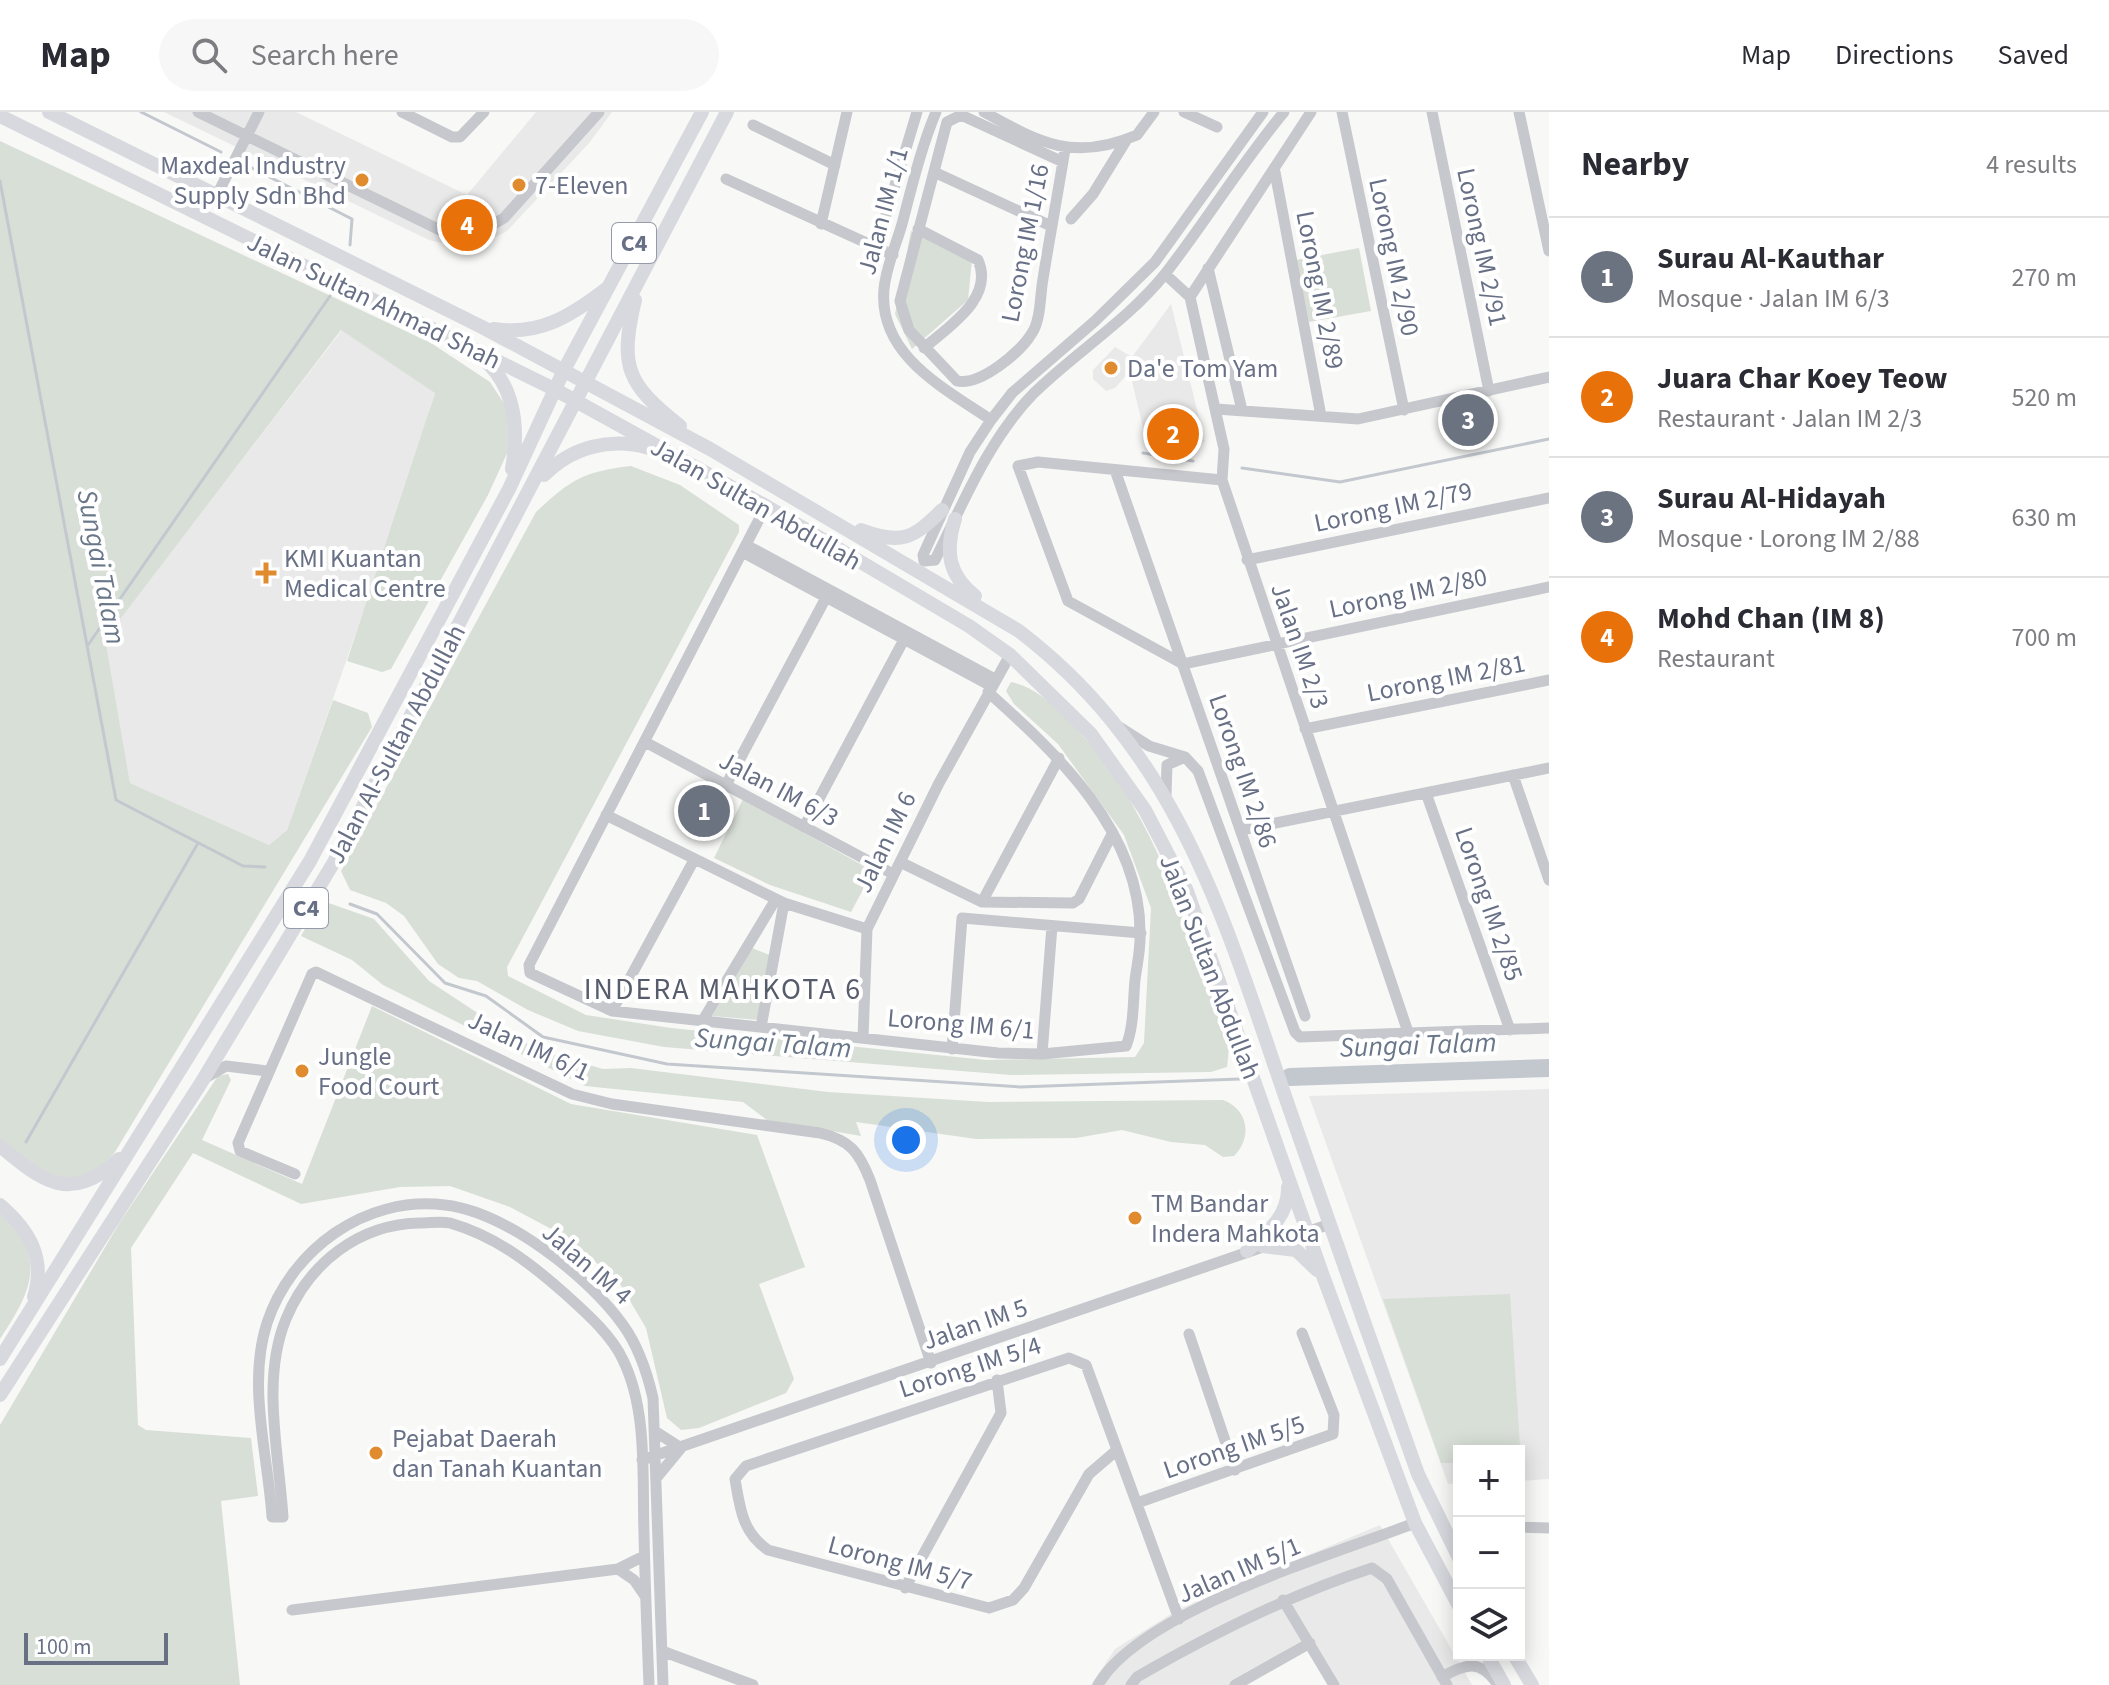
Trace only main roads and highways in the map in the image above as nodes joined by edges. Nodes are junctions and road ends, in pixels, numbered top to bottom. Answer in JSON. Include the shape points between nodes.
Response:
{"nodes":[{"id":1,"x":49,"y":112,"type":"edge"},
{"id":2,"x":702,"y":112,"type":"edge"},
{"id":3,"x":727,"y":112,"type":"edge"},
{"id":4,"x":0,"y":116,"type":"edge"},
{"id":5,"x":662,"y":238,"type":"junction"},
{"id":6,"x":612,"y":284,"type":"junction"},
{"id":7,"x":482,"y":327,"type":"junction"},
{"id":8,"x":468,"y":347,"type":"junction"},
{"id":9,"x":563,"y":372,"type":"junction"},
{"id":10,"x":584,"y":383,"type":"junction"},
{"id":11,"x":554,"y":389,"type":"junction"},
{"id":12,"x":577,"y":400,"type":"junction"},
{"id":13,"x":710,"y":449,"type":"junction"},
{"id":14,"x":669,"y":454,"type":"junction"},
{"id":15,"x":509,"y":489,"type":"junction"},
{"id":16,"x":527,"y":499,"type":"junction"},
{"id":17,"x":813,"y":508,"type":"junction"},
{"id":18,"x":942,"y":510,"type":"road end"},
{"id":19,"x":955,"y":519,"type":"road end"},
{"id":20,"x":1019,"y":631,"type":"junction"},
{"id":21,"x":1258,"y":1019,"type":"junction"},
{"id":22,"x":1243,"y":1051,"type":"junction"},
{"id":23,"x":1292,"y":1116,"type":"junction"},
{"id":24,"x":1269,"y":1125,"type":"junction"},
{"id":25,"x":0,"y":1146,"type":"edge"},
{"id":26,"x":132,"y":1146,"type":"junction"},
{"id":27,"x":1288,"y":1177,"type":"junction"},
{"id":28,"x":0,"y":1205,"type":"edge"},
{"id":29,"x":1263,"y":1246,"type":"road end"},
{"id":30,"x":1247,"y":1251,"type":"road end"},
{"id":31,"x":1323,"y":1276,"type":"junction"},
{"id":32,"x":27,"y":1316,"type":"junction"},
{"id":33,"x":0,"y":1359,"type":"edge"},
{"id":34,"x":0,"y":1395,"type":"edge"},
{"id":35,"x":1453,"y":1546,"type":"edge"},
{"id":36,"x":1453,"y":1595,"type":"edge"},
{"id":37,"x":1490,"y":1661,"type":"edge"},
{"id":38,"x":1518,"y":1661,"type":"edge"},
{"id":39,"x":1501,"y":1685,"type":"edge"},
{"id":40,"x":1532,"y":1685,"type":"edge"}],
"edges":[{"from":1,"to":7,"type":"main road","name":"Jalan Sultan Ahmad Shah"},
{"from":2,"to":6,"type":"main road","name":"Jalan Al-Sultan Abdullah","number":"C4"},
{"from":3,"to":5,"type":"main road","name":"Jalan Al-Sultan Abdullah","number":"C4"},
{"from":4,"to":8,"type":"main road","name":"Jalan Sultan Ahmad Shah"},
{"from":5,"to":10,"type":"main road","name":"Jalan Al-Sultan Abdullah","number":"C4"},
{"from":5,"to":13,"type":"main road","via":[[632,312],[627,356],[631,375],[648,401]]},
{"from":6,"to":7,"type":"main road","via":[[561,321],[535,329]]},
{"from":6,"to":9,"type":"main road","name":"Jalan Al-Sultan Abdullah","number":"C4"},
{"from":7,"to":9,"type":"main road","name":"Jalan Sultan Ahmad Shah"},
{"from":8,"to":11,"type":"main road","name":"Jalan Sultan Ahmad Shah"},
{"from":8,"to":15,"type":"main road","via":[[486,361],[510,399],[516,444]]},
{"from":9,"to":10,"type":"main road","name":"Jalan Sultan Ahmad Shah"},
{"from":9,"to":11,"type":"main road","name":"Jalan Al-Sultan Abdullah","number":"C4"},
{"from":10,"to":12,"type":"main road","name":"Jalan Al-Sultan Abdullah","number":"C4"},
{"from":10,"to":13,"type":"main road","name":"Jalan Sultan Abdullah"},
{"from":11,"to":12,"type":"main road","name":"Jalan Sultan Ahmad Shah"},
{"from":11,"to":15,"type":"main road","name":"Jalan Al-Sultan Abdullah","number":"C4"},
{"from":12,"to":14,"type":"main road","name":"Jalan Sultan Abdullah"},
{"from":12,"to":16,"type":"main road","name":"Jalan Al-Sultan Abdullah","number":"C4"},
{"from":13,"to":17,"type":"main road","name":"Jalan Sultan Abdullah"},
{"from":14,"to":16,"type":"main road","via":[[638,445],[594,445],[554,465]]},
{"from":14,"to":22,"type":"main road","name":"Jalan Sultan Abdullah","via":[[969,626],[1010,655],[1091,734],[1145,810],[1187,891]]},
{"from":15,"to":26,"type":"main road","name":"Jalan Al-Sultan Abdullah","number":"C4","via":[[310,861]]},
{"from":16,"to":34,"type":"main road","name":"Jalan Al-Sultan Abdullah","number":"C4","via":[[334,862],[201,1083]]},
{"from":17,"to":18,"type":"main road","via":[[874,535],[900,539],[924,529]]},
{"from":17,"to":20,"type":"main road","name":"Jalan Sultan Abdullah"},
{"from":19,"to":20,"type":"main road","via":[[948,554],[953,573]]},
{"from":20,"to":21,"type":"main road","name":"Jalan Sultan Abdullah","via":[[1055,659],[1116,725],[1166,794],[1206,876]]},
{"from":21,"to":22,"type":"main road","via":[[1265,1062],[1255,1065]]},
{"from":21,"to":23,"type":"main road","name":"Jalan Sultan Abdullah"},
{"from":22,"to":24,"type":"main road","name":"Jalan Sultan Abdullah"},
{"from":23,"to":24,"type":"main road","via":[[1276,1108],[1269,1114]]},
{"from":23,"to":35,"type":"main road","name":"Jalan Sultan Abdullah","via":[[1418,1474]]},
{"from":24,"to":27,"type":"main road","name":"Jalan Sultan Abdullah"},
{"from":25,"to":26,"type":"main road","via":[[38,1177],[57,1185],[102,1174]]},
{"from":26,"to":32,"type":"main road","name":"Jalan Al-Sultan Abdullah","number":"C4"},
{"from":27,"to":30,"type":"main road","via":[[1277,1224]]},
{"from":27,"to":31,"type":"main road","name":"Jalan Sultan Abdullah"},
{"from":28,"to":32,"type":"main road","via":[[27,1231],[35,1249],[38,1271]]},
{"from":29,"to":31,"type":"main road","via":[[1296,1250]]},
{"from":31,"to":36,"type":"main road","name":"Jalan Sultan Abdullah","via":[[1415,1523]]},
{"from":32,"to":33,"type":"main road","name":"Jalan Al-Sultan Abdullah","number":"C4"},
{"from":37,"to":39,"type":"main road"},
{"from":38,"to":40,"type":"main road"}]}
